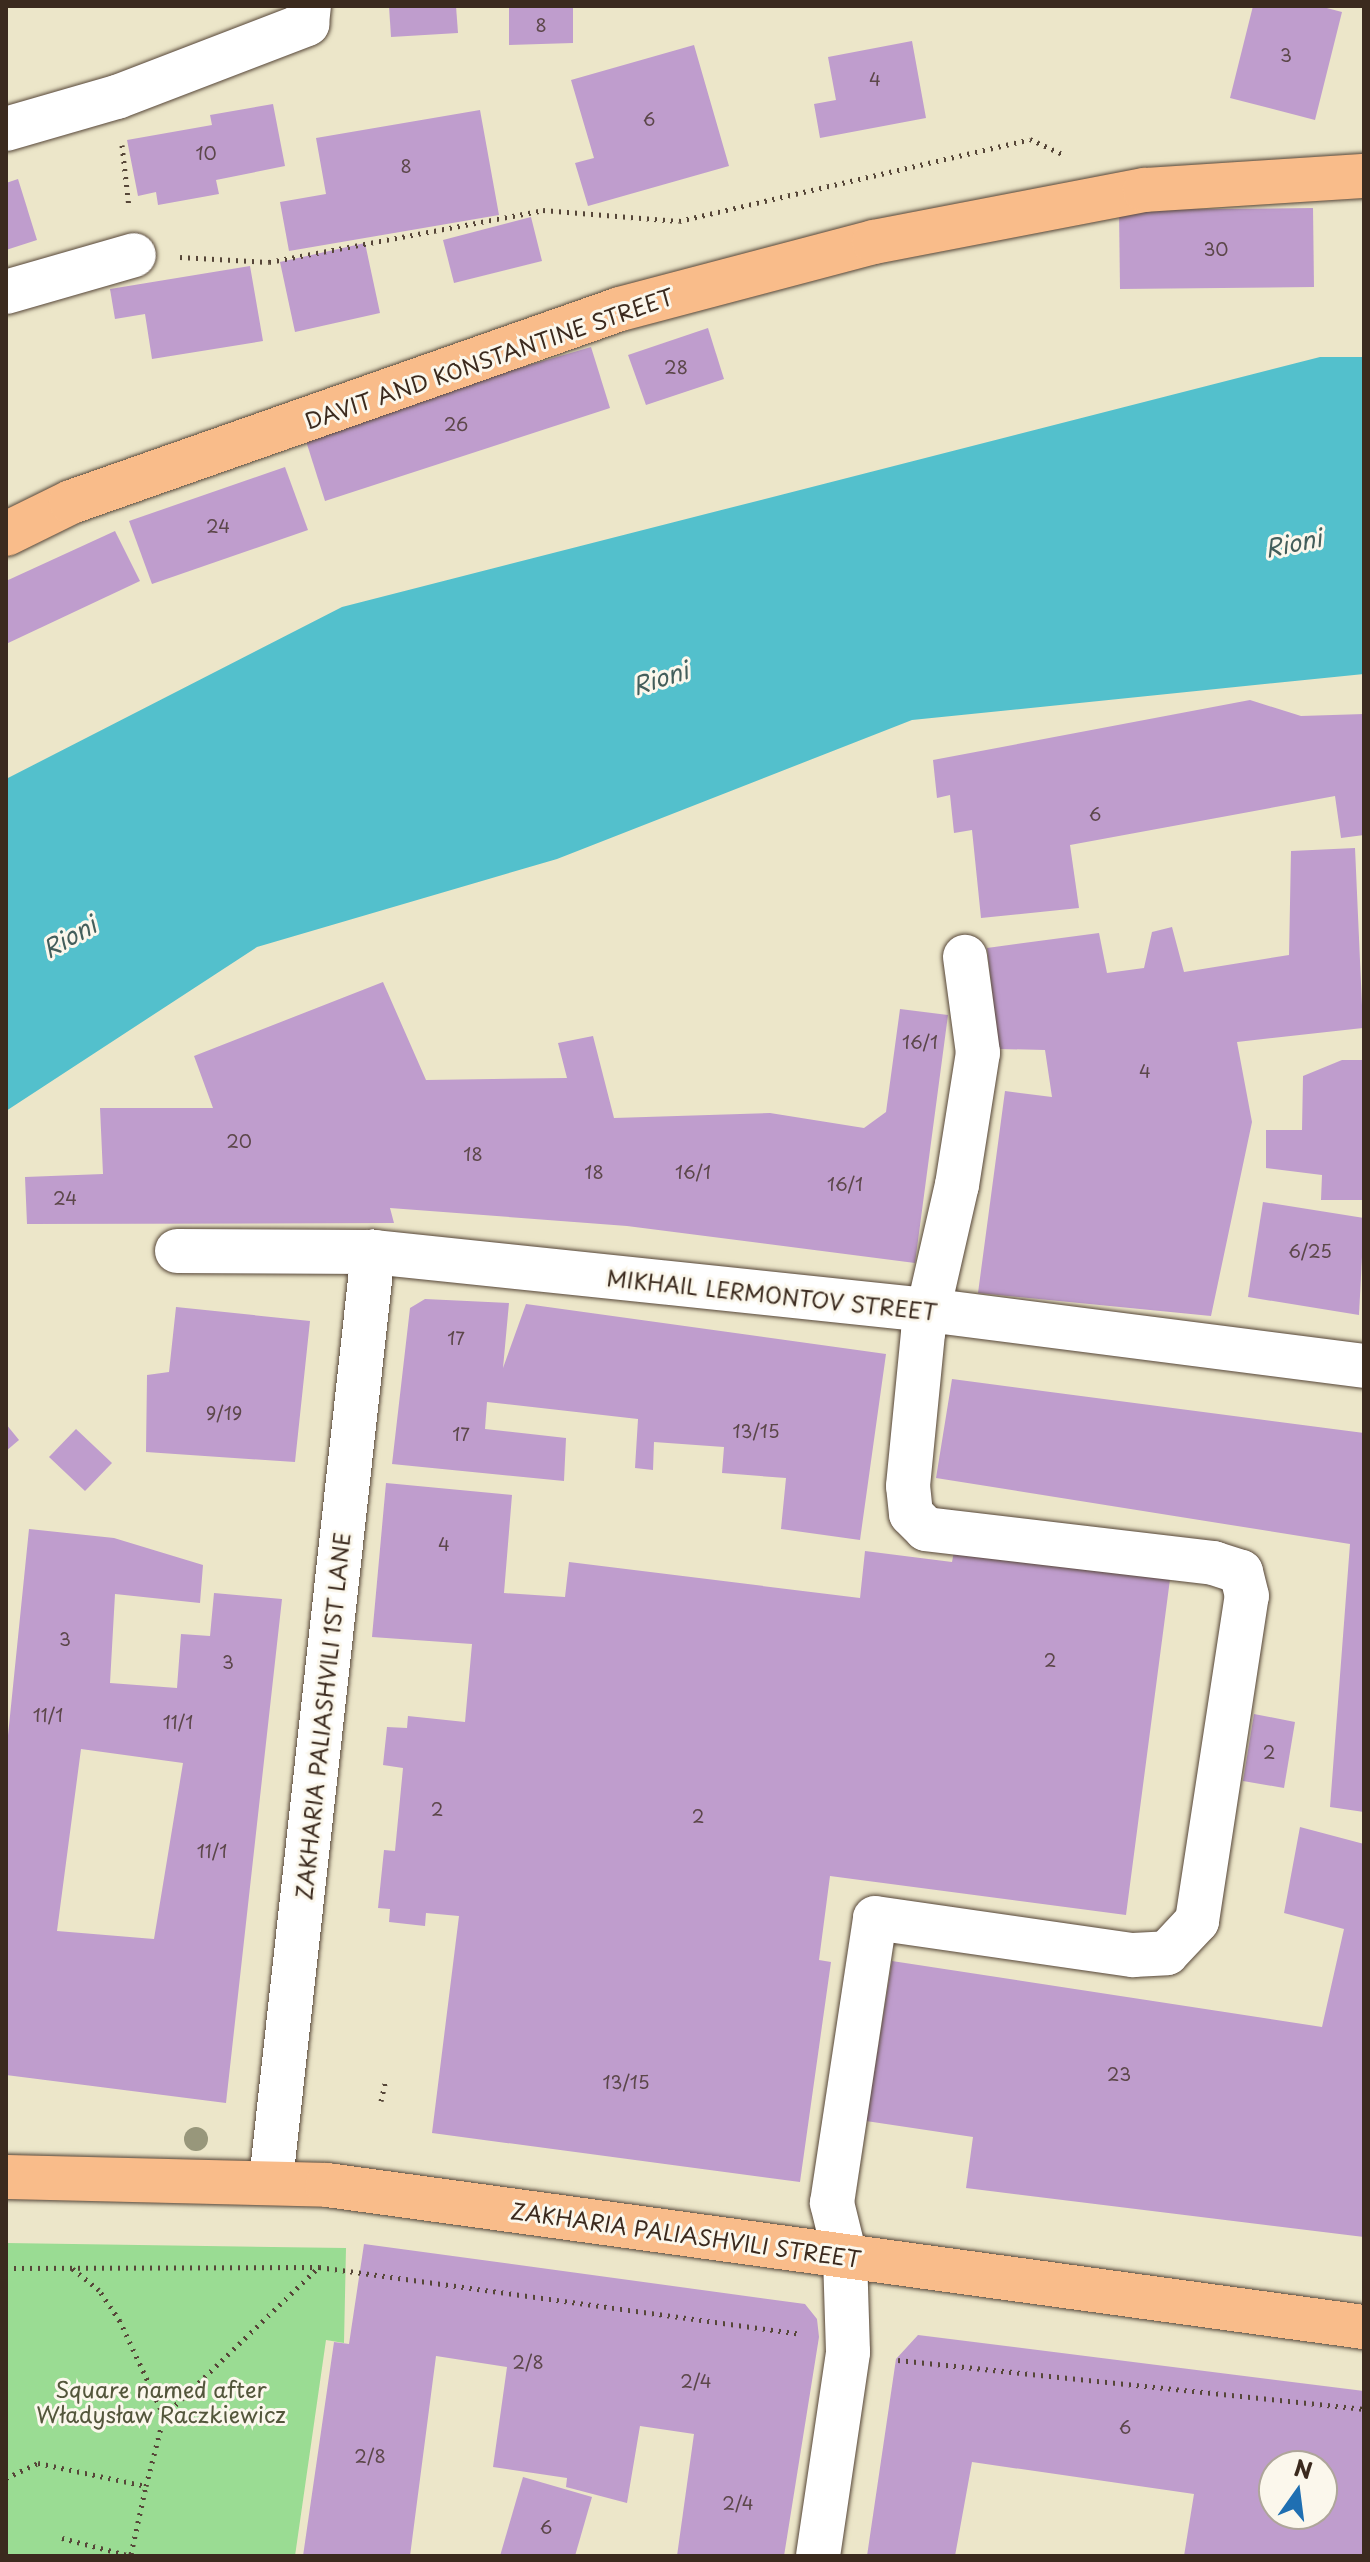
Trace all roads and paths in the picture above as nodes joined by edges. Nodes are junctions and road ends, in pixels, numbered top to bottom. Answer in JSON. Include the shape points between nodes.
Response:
{"nodes":[{"id":1,"x":309,"y":6,"type":"edge"},
{"id":2,"x":117,"y":97,"type":"junction"},
{"id":3,"x":6,"y":129,"type":"edge"},
{"id":4,"x":1073,"y":158,"type":"dead end"},
{"id":5,"x":1364,"y":176,"type":"edge"},
{"id":6,"x":134,"y":255,"type":"junction"},
{"id":7,"x":6,"y":292,"type":"edge"},
{"id":8,"x":6,"y":534,"type":"edge"},
{"id":9,"x":965,"y":957,"type":"dead end"},
{"id":10,"x":177,"y":1251,"type":"dead end"},
{"id":11,"x":373,"y":1252,"type":"junction"},
{"id":12,"x":928,"y":1310,"type":"junction"},
{"id":13,"x":1364,"y":1366,"type":"edge"},
{"id":14,"x":386,"y":2080,"type":"dead end"},
{"id":15,"x":381,"y":2101,"type":"dead end"},
{"id":16,"x":10,"y":2175,"type":"edge"},
{"id":17,"x":271,"y":2181,"type":"junction"},
{"id":18,"x":845,"y":2256,"type":"junction"},
{"id":19,"x":71,"y":2267,"type":"junction"},
{"id":20,"x":319,"y":2267,"type":"junction"},
{"id":21,"x":6,"y":2268,"type":"edge"},
{"id":22,"x":1364,"y":2327,"type":"edge"},
{"id":23,"x":804,"y":2335,"type":"dead end"},
{"id":24,"x":896,"y":2359,"type":"dead end"},
{"id":25,"x":1364,"y":2409,"type":"edge"},
{"id":26,"x":164,"y":2416,"type":"junction"},
{"id":27,"x":6,"y":2478,"type":"edge"},
{"id":28,"x":146,"y":2486,"type":"junction"},
{"id":29,"x":62,"y":2538,"type":"dead end"},
{"id":30,"x":131,"y":2555,"type":"edge"},
{"id":31,"x":818,"y":2556,"type":"edge"}],
"edges":[{"from":1,"to":2,"type":"street","via":[[307,24]]},
{"from":2,"to":3,"type":"street"},
{"from":2,"to":6,"type":"path"},
{"from":4,"to":6,"type":"path","via":[[1030,139],[679,221],[543,210],[269,262]]},
{"from":5,"to":8,"type":"main road","name":"DAVIT AND KONSTANTINE STREET","via":[[1145,190],[874,242],[620,309],[71,502]]},
{"from":6,"to":7,"type":"street"},
{"from":9,"to":12,"type":"street","via":[[978,1053],[957,1185]]},
{"from":10,"to":11,"type":"street","name":"MIKHAIL LERMONTOV STREET"},
{"from":11,"to":12,"type":"street","name":"MIKHAIL LERMONTOV STREET"},
{"from":11,"to":17,"type":"street","name":"ZAKHARIA PALIASHVILI 1ST LANE"},
{"from":12,"to":13,"type":"street","name":"MIKHAIL LERMONTOV STREET"},
{"from":12,"to":18,"type":"street","via":[[908,1486],[911,1514],[926,1529],[1214,1563],[1241,1572],[1247,1596],[1197,1921],[1167,1953],[1133,1955],[875,1918],[832,2203]]},
{"from":14,"to":15,"type":"path"},
{"from":16,"to":17,"type":"main road","name":"ZAKHARIA PALIASHVILI STREET"},
{"from":17,"to":18,"type":"main road","name":"ZAKHARIA PALIASHVILI STREET"},
{"from":18,"to":22,"type":"main road","name":"ZAKHARIA PALIASHVILI STREET"},
{"from":18,"to":31,"type":"street","via":[[848,2352]]},
{"from":19,"to":20,"type":"path"},
{"from":19,"to":21,"type":"path"},
{"from":19,"to":26,"type":"path","via":[[99,2290],[120,2321]]},
{"from":20,"to":23,"type":"path"},
{"from":20,"to":26,"type":"path"},
{"from":24,"to":25,"type":"path"},
{"from":26,"to":28,"type":"path"},
{"from":27,"to":28,"type":"path","via":[[38,2463]]},
{"from":28,"to":30,"type":"path"},
{"from":29,"to":30,"type":"path"}]}
